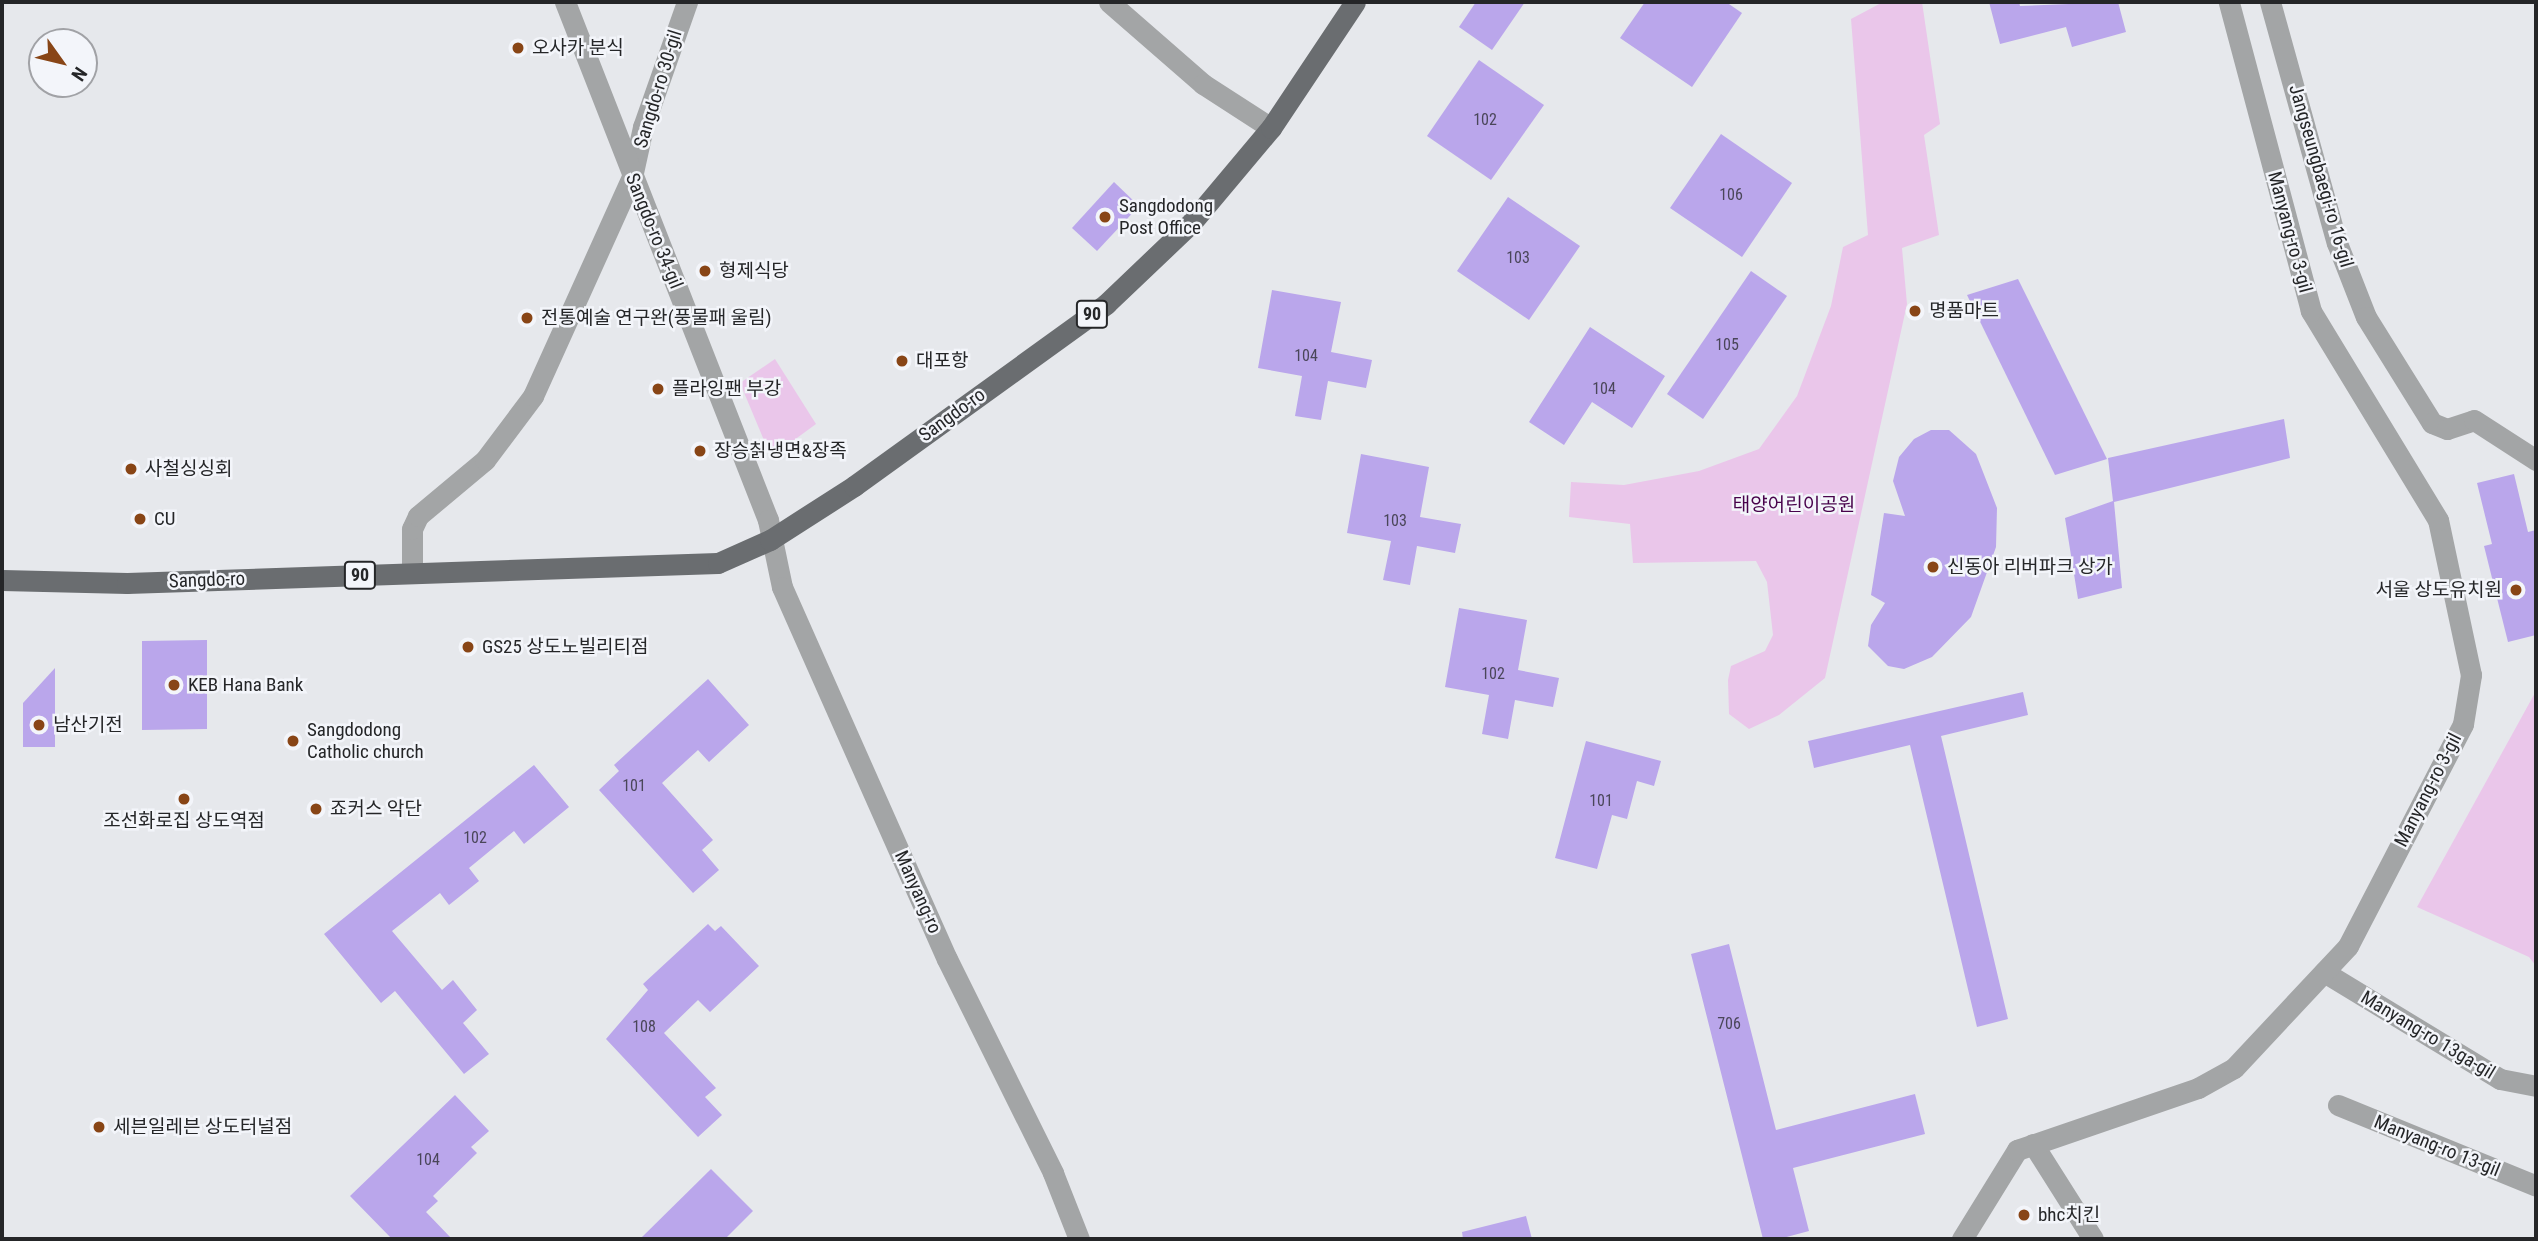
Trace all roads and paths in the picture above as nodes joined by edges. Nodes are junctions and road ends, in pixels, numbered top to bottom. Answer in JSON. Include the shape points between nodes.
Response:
{"nodes":[{"id":1,"x":565,"y":2,"type":"edge"},
{"id":2,"x":687,"y":2,"type":"edge"},
{"id":3,"x":1109,"y":2,"type":"edge"},
{"id":4,"x":1355,"y":2,"type":"edge"},
{"id":5,"x":2228,"y":2,"type":"edge"},
{"id":6,"x":2270,"y":2,"type":"edge"},
{"id":7,"x":1271,"y":128,"type":"junction"},
{"id":8,"x":632,"y":177,"type":"junction"},
{"id":9,"x":2536,"y":460,"type":"edge"},
{"id":10,"x":770,"y":540,"type":"junction"},
{"id":11,"x":412,"y":573,"type":"junction"},
{"id":12,"x":2,"y":580,"type":"edge"},
{"id":13,"x":2324,"y":972,"type":"junction"},
{"id":14,"x":2536,"y":1086,"type":"edge"},
{"id":15,"x":2338,"y":1105,"type":"dead end"},
{"id":16,"x":2033,"y":1144,"type":"junction"},
{"id":17,"x":2536,"y":1186,"type":"edge"},
{"id":18,"x":1079,"y":1239,"type":"edge"},
{"id":19,"x":1962,"y":1239,"type":"edge"},
{"id":20,"x":2093,"y":1239,"type":"edge"}],
"edges":[{"from":1,"to":8,"type":"street","name":"Sangdo-ro 34-gil"},
{"from":2,"to":8,"type":"street","name":"Sangdo-ro 30-gil","via":[[643,127]]},
{"from":3,"to":7,"type":"street","via":[[1203,84]]},
{"from":4,"to":7,"type":"main road","name":"Sangdo-ro","number":"90"},
{"from":5,"to":13,"type":"street","name":"Manyang-ro 3-gil","via":[[2311,311],[2438,520],[2471,675],[2462,724],[2348,946]]},
{"from":6,"to":9,"type":"street","name":"Jangseungbaegi-ro 16-gil","via":[[2337,243],[2366,317],[2432,423],[2447,429],[2474,420]]},
{"from":7,"to":10,"type":"main road","name":"Sangdo-ro","number":"90","via":[[1192,222],[1106,304],[854,486]]},
{"from":8,"to":10,"type":"street","name":"Sangdo-ro 34-gil","via":[[768,520]]},
{"from":8,"to":11,"type":"street","via":[[533,396],[485,460],[418,516],[412,529]]},
{"from":10,"to":11,"type":"main road","name":"Sangdo-ro","number":"90","via":[[718,563]]},
{"from":10,"to":18,"type":"street","name":"Manyang-ro","via":[[782,587],[947,959],[1053,1172]]},
{"from":11,"to":12,"type":"main road","name":"Sangdo-ro","number":"90","via":[[127,583]]},
{"from":13,"to":14,"type":"street","name":"Manyang-ro 13ga-gil","via":[[2500,1079]]},
{"from":13,"to":16,"type":"street","name":"Manyang-ro 3-gil","via":[[2234,1068],[2198,1088]]},
{"from":15,"to":17,"type":"street","name":"Manyang-ro 13-gil"},
{"from":16,"to":19,"type":"street","name":"Manyang-ro 3-gil","via":[[2017,1150]]},
{"from":16,"to":20,"type":"street"}]}
